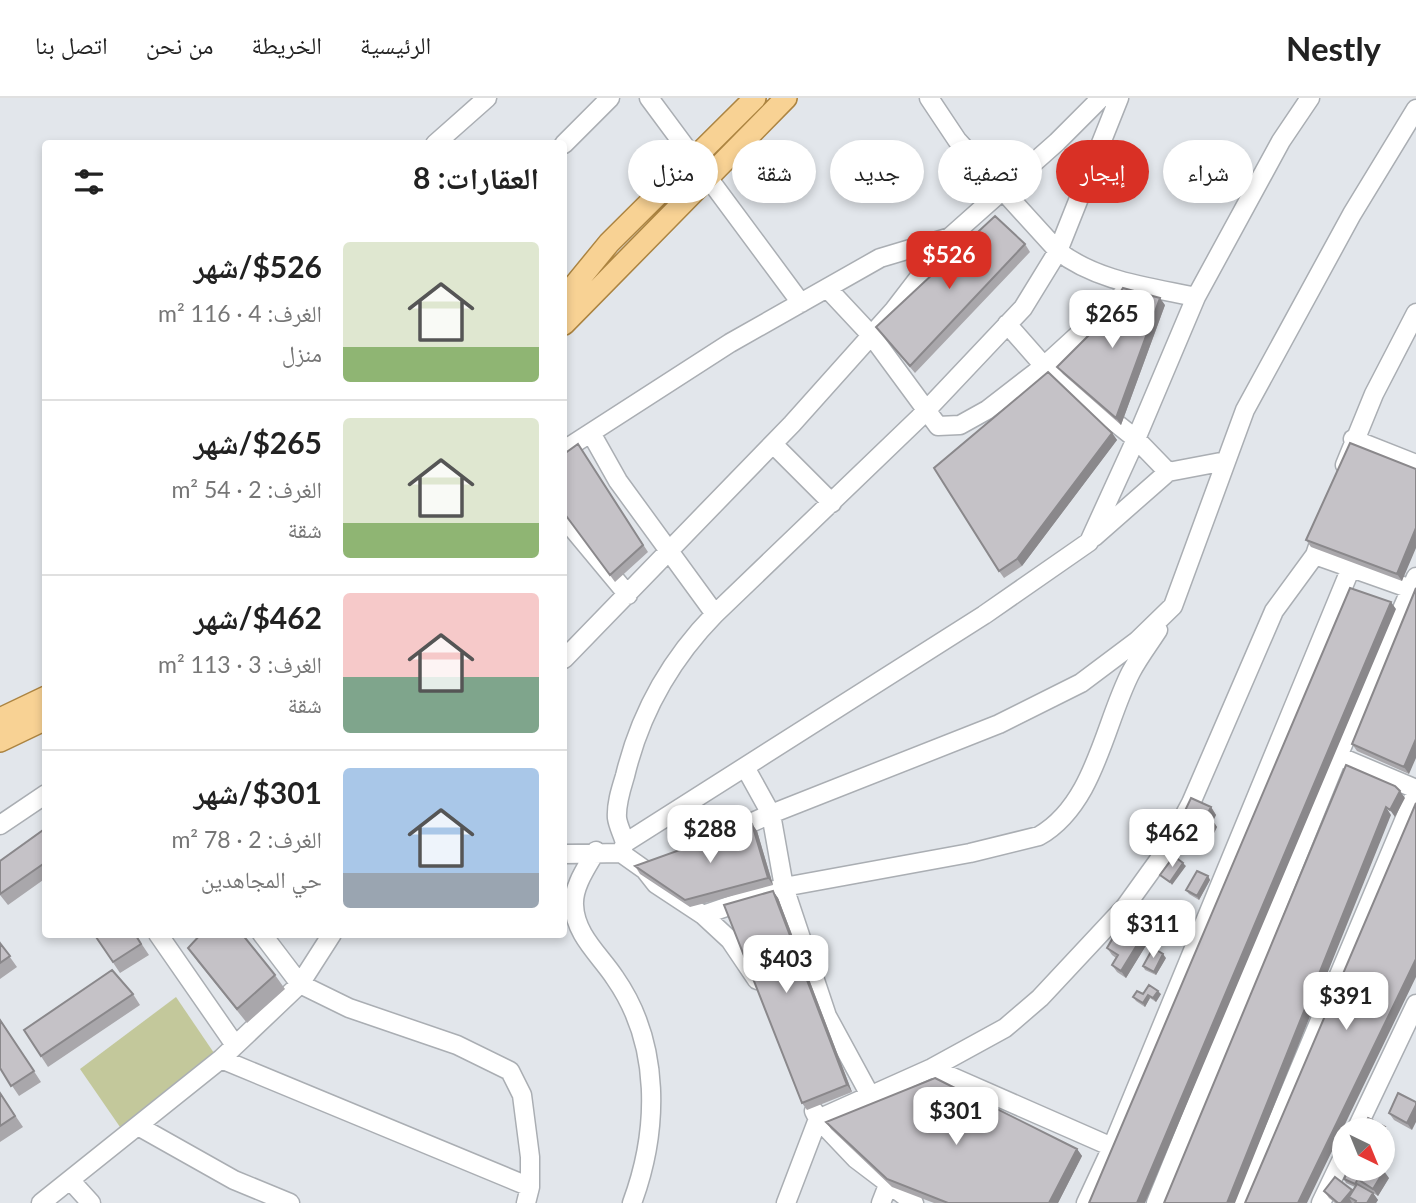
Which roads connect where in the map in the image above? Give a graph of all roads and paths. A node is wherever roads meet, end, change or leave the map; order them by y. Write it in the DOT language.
graph roads {
  1 [pos="486,98"];
  2 [pos="610,98"];
  3 [pos="649,98"];
  4 [pos="755,98"];
  5 [pos="786,98"];
  6 [pos="929,98"];
  7 [pos="1101,98"];
  8 [pos="1119,98"];
  9 [pos="1310,98"];
  10 [pos="1416,109"];
  11 [pos="439,140"];
  12 [pos="679,140"];
  13 [pos="713,140"];
  14 [pos="957,140"];
  15 [pos="567,141"];
  16 [pos="1042,153"];
  17 [pos="718,168"];
  18 [pos="718,191"];
  19 [pos="649,203"];
  20 [pos="683,203"];
  21 [pos="988,203"];
  22 [pos="1015,203"];
  23 [pos="950,237"];
  24 [pos="1058,251"];
  25 [pos="1135,284"];
  26 [pos="827,288"];
  27 [pos="567,294"];
  28 [pos="1196,297"];
  29 [pos="801,303"];
  30 [pos="1416,313"];
  31 [pos="567,321"];
  32 [pos="1007,324"];
  33 [pos="871,335"];
  34 [pos="1044,366"];
  35 [pos="928,408"];
  36 [pos="591,433"];
  37 [pos="1136,439"];
  38 [pos="1353,439"];
  39 [pos="774,444"];
  40 [pos="567,448"];
  41 [pos="1226,461"];
  42 [pos="1416,464"];
  43 [pos="1168,472"];
  44 [pos="1340,478"];
  45 [pos="832,503"];
  46 [pos="1328,516"];
  47 [pos="567,522"];
  48 [pos="1089,542"];
  49 [pos="670,550"];
  50 [pos="1315,555"];
  51 [pos="1350,569"];
  52 [pos="1414,583"];
  53 [pos="628,595"];
  54 [pos="1173,606"];
  55 [pos="715,614"];
  56 [pos="567,656"];
  57 [pos="42,699"];
  58 [pos="0,719"];
  59 [pos="42,721"];
  60 [pos="0,741"];
  61 [pos="1338,756"];
  62 [pos="745,767"];
  63 [pos="1416,791"];
  64 [pos="42,797"];
  65 [pos="771,814"];
  66 [pos="0,825"];
  67 [pos="623,848"];
  68 [pos="695,848"];
  69 [pos="596,851"];
  70 [pos="567,854"];
  71 [pos="784,887"];
  72 [pos="703,915"];
  73 [pos="161,938"];
  74 [pos="265,938"];
  75 [pos="329,938"];
  76 [pos="300,984"];
  77 [pos="766,997"];
  78 [pos="1416,1004"];
  79 [pos="235,1045"];
  80 [pos="221,1059"];
  81 [pos="932,1069"];
  82 [pos="808,1097"];
  83 [pos="871,1097"];
  84 [pos="1362,1118"];
  85 [pos="818,1119"];
  86 [pos="138,1126"];
  87 [pos="1112,1147"];
  88 [pos="1332,1180"];
  89 [pos="71,1181"];
  90 [pos="888,1185"];
  91 [pos="528,1195"];
  92 [pos="41,1203"];
  93 [pos="91,1203"];
  94 [pos="290,1203"];
  95 [pos="632,1203"];
  96 [pos="786,1203"];
  97 [pos="881,1203"];
  98 [pos="914,1203"];
  99 [pos="1086,1203"];
  100 [pos="1156,1203"];
  101 [pos="1243,1203"];
  102 [pos="1321,1203"];
  1 -- 11 [label="street"];
  2 -- 15 [label="street"];
  3 -- 12 [label="street"];
  4 -- 13 [label="main road"];
  5 -- 17 [label="main road"];
  6 -- 14 [label="street"];
  7 -- 16 [label="street"];
  8 -- 24 [label="street"];
  9 -- 28 [label="street"];
  10 -- 41 [label="street"];
  18 -- 29 [label="street"];
  19 -- 27 [label="main road"];
  20 -- 31 [label="main road"];
  21 -- 23 [label="street"];
  22 -- 24 [label="street"];
  23 -- 26 [label="street"];
  23 -- 33 [label="street"];
  24 -- 25 [label="street"];
  24 -- 32 [label="street"];
  25 -- 28 [label="street"];
  25 -- 34 [label="street"];
  26 -- 29 [label="street"];
  26 -- 33 [label="street"];
  28 -- 37 [label="street"];
  29 -- 36 [label="street"];
  30 -- 38 [label="street"];
  32 -- 34 [label="street"];
  32 -- 35 [label="street"];
  33 -- 35 [label="street"];
  33 -- 39 [label="street"];
  34 -- 35 [label="street"];
  34 -- 37 [label="street"];
  35 -- 45 [label="street"];
  36 -- 40 [label="street"];
  36 -- 49 [label="street"];
  37 -- 43 [label="street"];
  37 -- 48 [label="street"];
  38 -- 42 [label="street"];
  38 -- 44 [label="street"];
  39 -- 45 [label="street"];
  39 -- 49 [label="street"];
  41 -- 43 [label="street"];
  41 -- 54 [label="street"];
  43 -- 48 [label="street"];
  45 -- 55 [label="street"];
  46 -- 50 [label="street"];
  47 -- 53 [label="street"];
  48 -- 62 [label="street"];
  49 -- 53 [label="street"];
  49 -- 55 [label="street"];
  50 -- 51 [label="street"];
  50 -- 81 [label="street"];
  51 -- 52 [label="street"];
  51 -- 87 [label="street"];
  52 -- 61 [label="street"];
  53 -- 56 [label="street"];
  54 -- 65 [label="street"];
  54 -- 71 [label="street"];
  55 -- 67 [label="street"];
  57 -- 58 [label="main road"];
  59 -- 60 [label="main road"];
  61 -- 63 [label="street"];
  61 -- 100 [label="street"];
  62 -- 65 [label="street"];
  62 -- 67 [label="street"];
  63 -- 101 [label="street"];
  64 -- 66 [label="street"];
  65 -- 68 [label="street"];
  65 -- 71 [label="street"];
  67 -- 69 [label="street"];
  67 -- 72 [label="street"];
  69 -- 70 [label="street"];
  69 -- 95 [label="street"];
  71 -- 72 [label="street"];
  71 -- 83 [label="street"];
  72 -- 77 [label="street"];
  73 -- 79 [label="street"];
  74 -- 76 [label="street"];
  75 -- 76 [label="street"];
  76 -- 79 [label="street"];
  76 -- 91 [label="street"];
  78 -- 84 [label="street"];
  79 -- 80 [label="street"];
  80 -- 86 [label="street"];
  80 -- 91 [label="street"];
  81 -- 83 [label="street"];
  81 -- 87 [label="street"];
  82 -- 85 [label="street"];
  83 -- 85 [label="street"];
  85 -- 90 [label="street"];
  85 -- 96 [label="street"];
  86 -- 89 [label="street"];
  86 -- 94 [label="street"];
  87 -- 99 [label="street"];
  88 -- 102 [label="street"];
  89 -- 92 [label="street"];
  89 -- 93 [label="street"];
  90 -- 97 [label="street"];
  90 -- 98 [label="street"];
}
